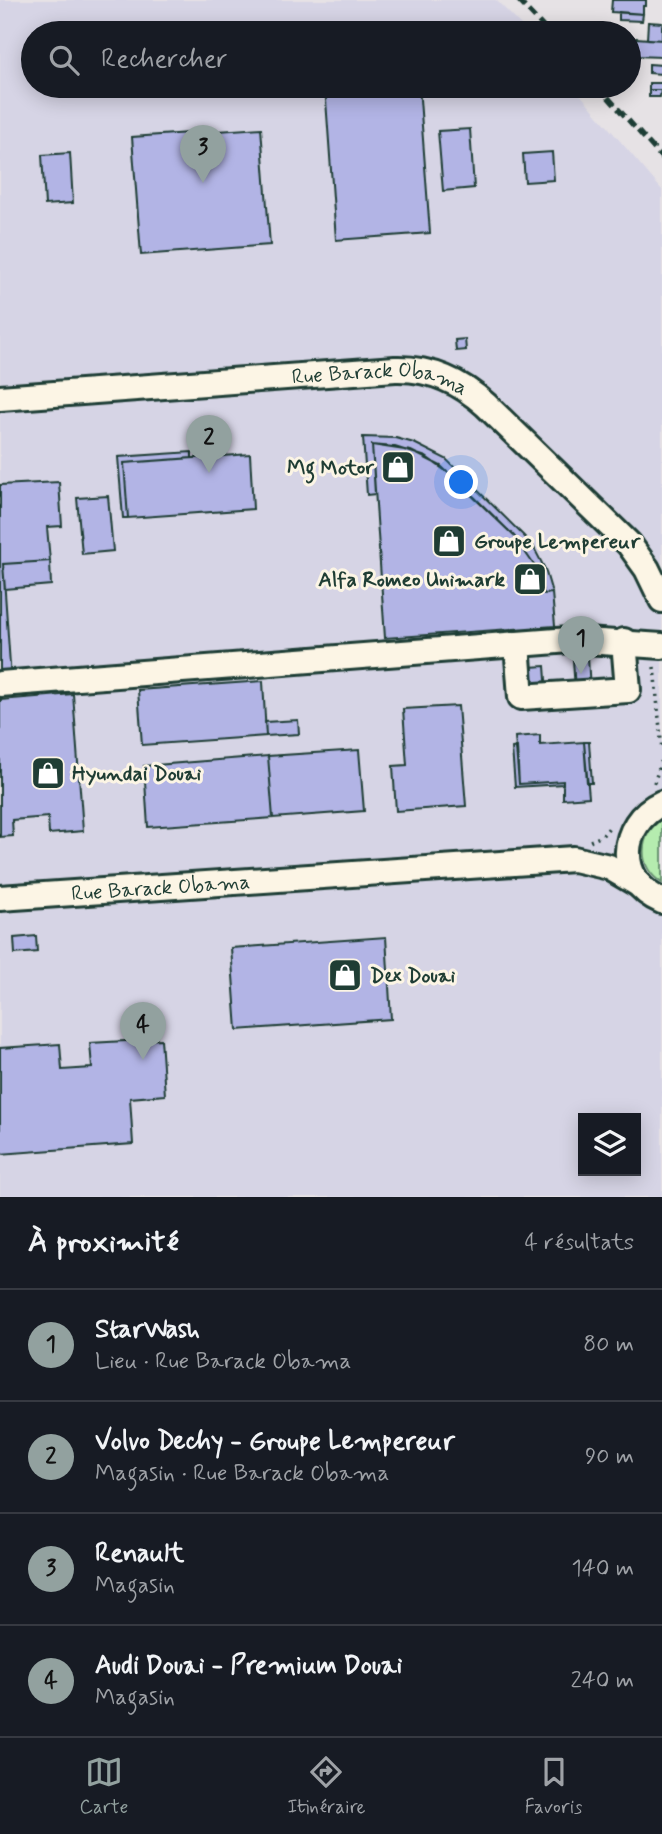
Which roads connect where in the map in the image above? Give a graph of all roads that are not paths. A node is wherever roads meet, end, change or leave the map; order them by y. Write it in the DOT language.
graph roads {
  1 [pos="0,398"];
  2 [pos="662,600"];
  3 [pos="624,641"];
  4 [pos="517,644"];
  5 [pos="657,645"];
  6 [pos="0,684"];
  7 [pos="659,801"];
  8 [pos="632,830"];
  9 [pos="574,859"];
  10 [pos="638,884"];
  11 [pos="0,898"];
  12 [pos="662,901"];
  1 -- 2 [label="street, Rue Barack Obama"];
  3 -- 4 [label="street"];
  3 -- 4 [label="street"];
  3 -- 5 [label="street"];
  4 -- 6 [label="street"];
  7 -- 8 [label="street, Rue Barack Obama"];
  8 -- 9 [label="street, Rue Barack Obama"];
  8 -- 10 [label="street"];
  9 -- 10 [label="street, Rue Barack Obama"];
  9 -- 11 [label="street, Rue Barack Obama"];
  10 -- 12 [label="street, Rue Barack Obama"];
}
